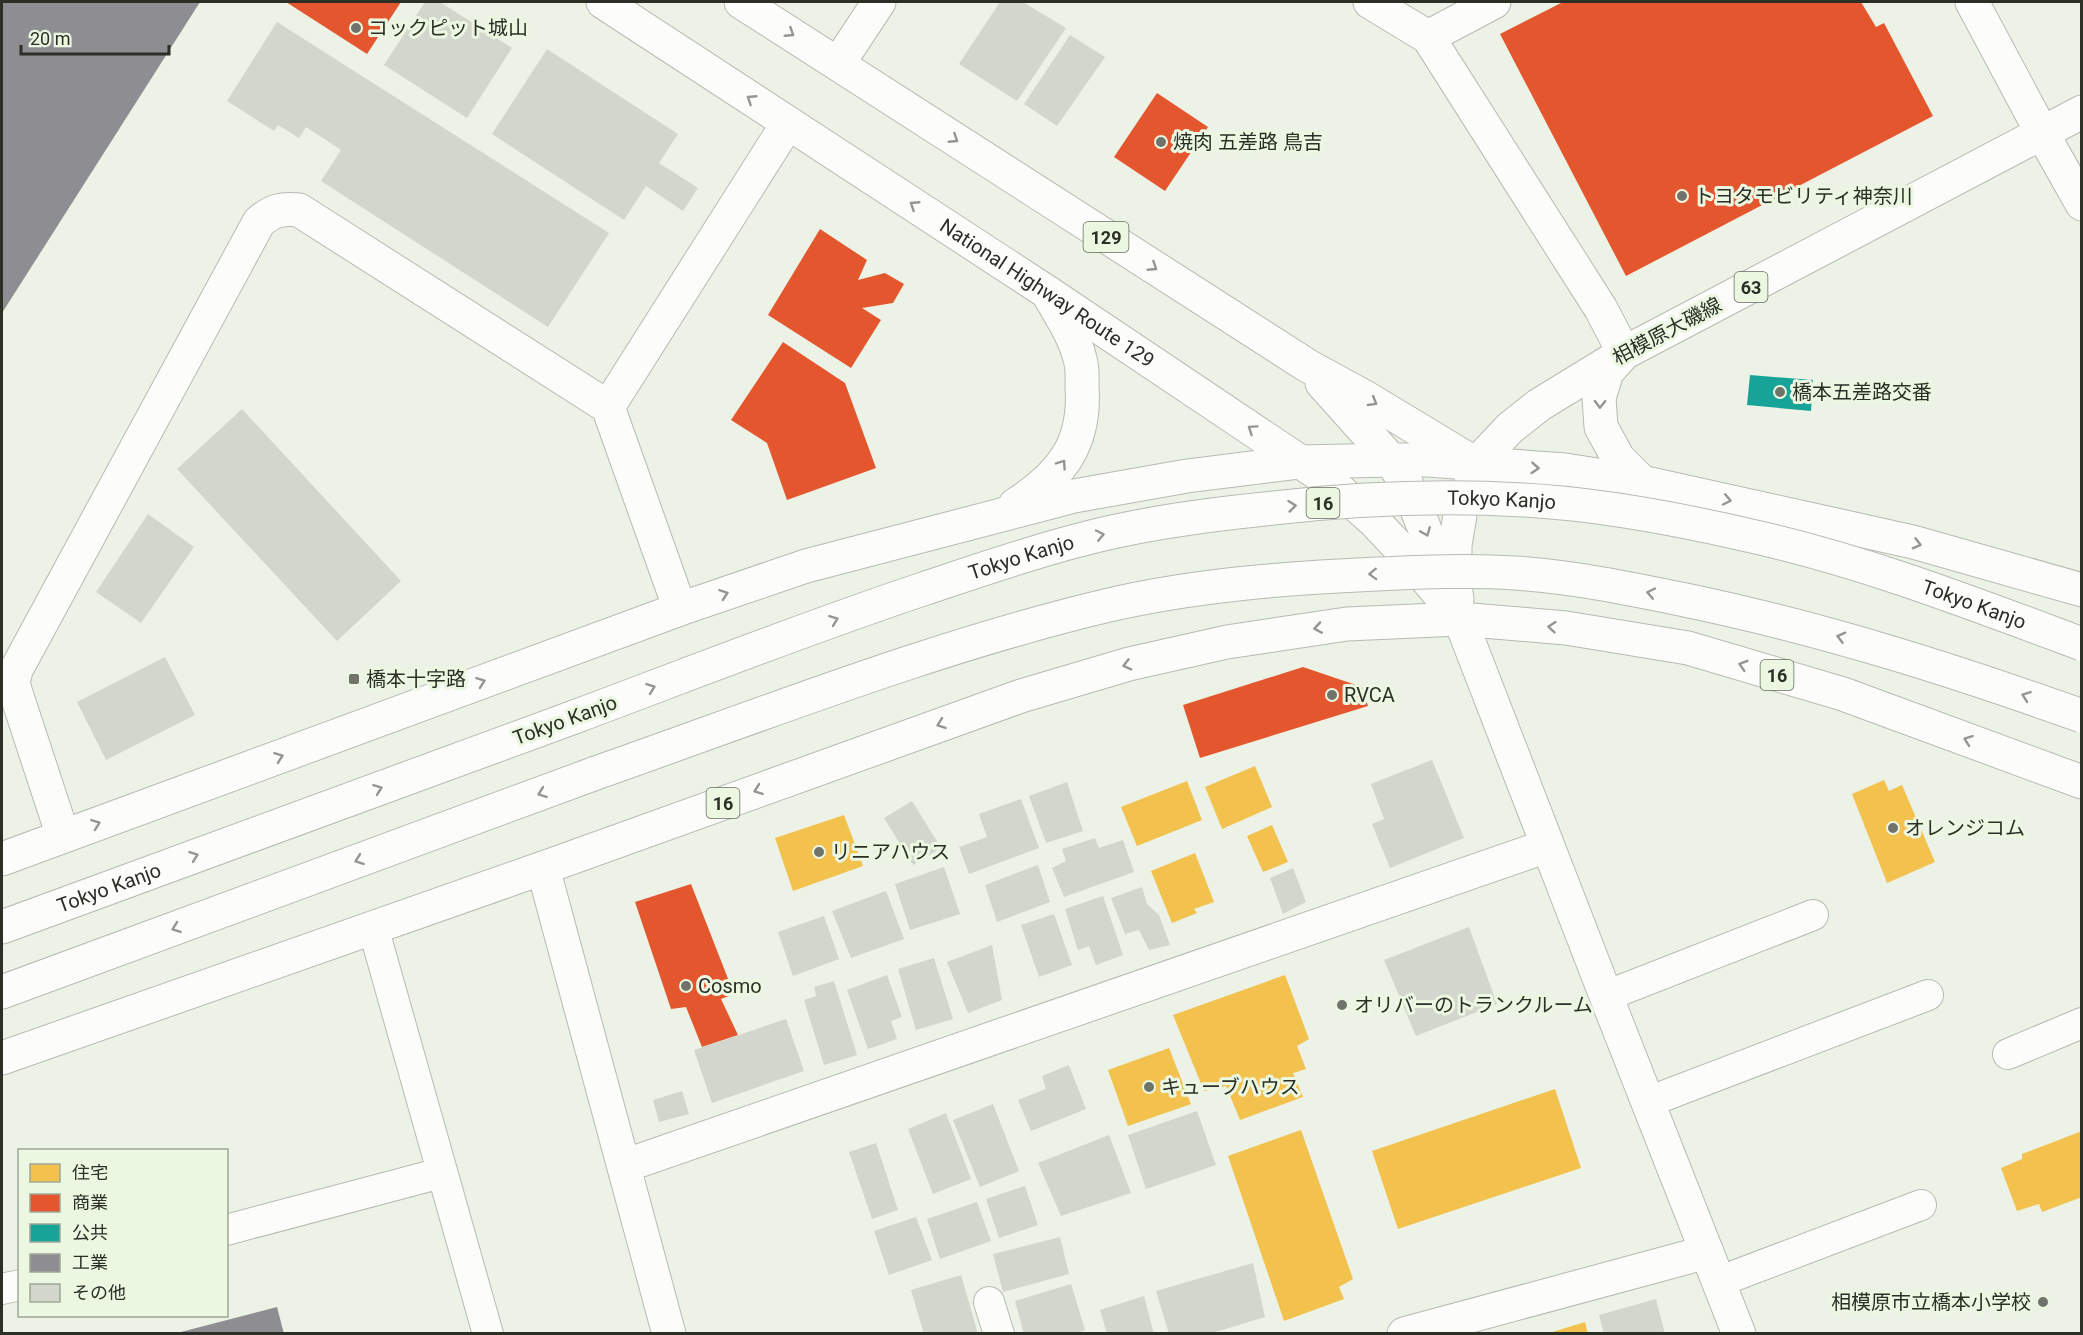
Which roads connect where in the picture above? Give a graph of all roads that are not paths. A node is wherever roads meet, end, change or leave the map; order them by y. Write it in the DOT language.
graph roads {
  1 [pos="603,2"];
  2 [pos="741,2"];
  3 [pos="879,2"];
  4 [pos="1370,2"];
  5 [pos="1494,2"];
  6 [pos="1972,2"];
  7 [pos="1428,37"];
  8 [pos="838,64"];
  9 [pos="2082,112"];
  10 [pos="788,123"];
  11 [pos="2042,133"];
  12 [pos="2082,204"];
  13 [pos="1047,292"];
  14 [pos="1624,353"];
  15 [pos="1308,366"];
  16 [pos="608,407"];
  17 [pos="1391,460"];
  18 [pos="1300,462"];
  19 [pos="1476,464"];
  20 [pos="1642,482"];
  21 [pos="1001,514"];
  22 [pos="2082,590"];
  23 [pos="680,609"];
  24 [pos="1461,619"];
  25 [pos="2082,644"];
  26 [pos="2082,716"];
  27 [pos="2082,782"];
  28 [pos="63,836"];
  29 [pos="1547,846"];
  30 [pos="2,859"];
  31 [pos="543,868"];
  32 [pos="1813,915"];
  33 [pos="2,927"];
  34 [pos="373,927"];
  35 [pos="2,992"];
  36 [pos="1928,995"];
  37 [pos="1606,996"];
  38 [pos="2082,1023"];
  39 [pos="2008,1053"];
  40 [pos="2,1058"];
  41 [pos="1648,1102"];
  42 [pos="624,1166"];
  43 [pos="441,1173"];
  44 [pos="1921,1205"];
  45 [pos="228,1229"];
  46 [pos="1707,1252"];
  47 [pos="1718,1282"];
  48 [pos="18,1285"];
  49 [pos="2,1289"];
  50 [pos="989,1302"];
  51 [pos="1473,1324"];
  52 [pos="488,1334"];
  53 [pos="669,1334"];
  54 [pos="999,1334"];
  55 [pos="1404,1334"];
  56 [pos="1739,1334"];
  10 -- 1 [label="main road, National Highway Route 129, one-way"];
  2 -- 8 [label="main road, 129, one-way"];
  3 -- 8 [label="main road"];
  4 -- 7 [label="main road"];
  5 -- 7 [label="main road"];
  6 -- 11 [label="main road"];
  7 -- 14 [label="main road"];
  8 -- 15 [label="main road, 129, one-way"];
  9 -- 11 [label="main road, 相模原大磯線"];
  13 -- 10 [label="main road, National Highway Route 129, one-way"];
  10 -- 16 [label="main road"];
  11 -- 12 [label="main road"];
  11 -- 14 [label="main road, 相模原大磯線 / 63"];
  18 -- 13 [label="main road, National Highway Route 129, one-way"];
  21 -- 13 [label="main road, one-way"];
  14 -- 19 [label="main road, 相模原大磯線 / 63"];
  14 -- 20 [label="main road, one-way"];
  15 -- 17 [label="main road"];
  15 -- 19 [label="main road, 129, one-way"];
  16 -- 23 [label="main road"];
  16 -- 28 [label="main road"];
  17 -- 18 [label="main road"];
  17 -- 19 [label="main road"];
  17 -- 24 [label="main road, one-way"];
  18 -- 21 [label="main road"];
  18 -- 24 [label="main road, National Highway Route 129"];
  19 -- 20 [label="main road, one-way"];
  19 -- 24 [label="main road, 相模原大磯線 / 63"];
  20 -- 22 [label="main road, one-way"];
  23 -- 21 [label="main road, one-way"];
  28 -- 23 [label="main road, one-way"];
  27 -- 24 [label="main road, 16, one-way"];
  24 -- 29 [label="main road"];
  24 -- 31 [label="main road, 16, one-way"];
  33 -- 25 [label="main road, Tokyo Kanjo / 16, one-way, bridge"];
  26 -- 35 [label="main road, one-way, bridge"];
  28 -- 30 [label="main road"];
  29 -- 37 [label="main road"];
  29 -- 42 [label="main road"];
  31 -- 34 [label="main road, 16"];
  31 -- 42 [label="main road"];
  32 -- 37 [label="lane"];
  34 -- 40 [label="main road, 16"];
  34 -- 43 [label="lane"];
  36 -- 41 [label="lane"];
  37 -- 41 [label="main road"];
  38 -- 39 [label="lane"];
  41 -- 46 [label="main road"];
  42 -- 53 [label="main road"];
  43 -- 45 [label="lane"];
  43 -- 52 [label="lane"];
  44 -- 47 [label="lane"];
  46 -- 47 [label="main road"];
  46 -- 51 [label="main road"];
  47 -- 56 [label="main road"];
  48 -- 49 [label="lane"];
  50 -- 54 [label="lane"];
  51 -- 55 [label="main road"];
}
